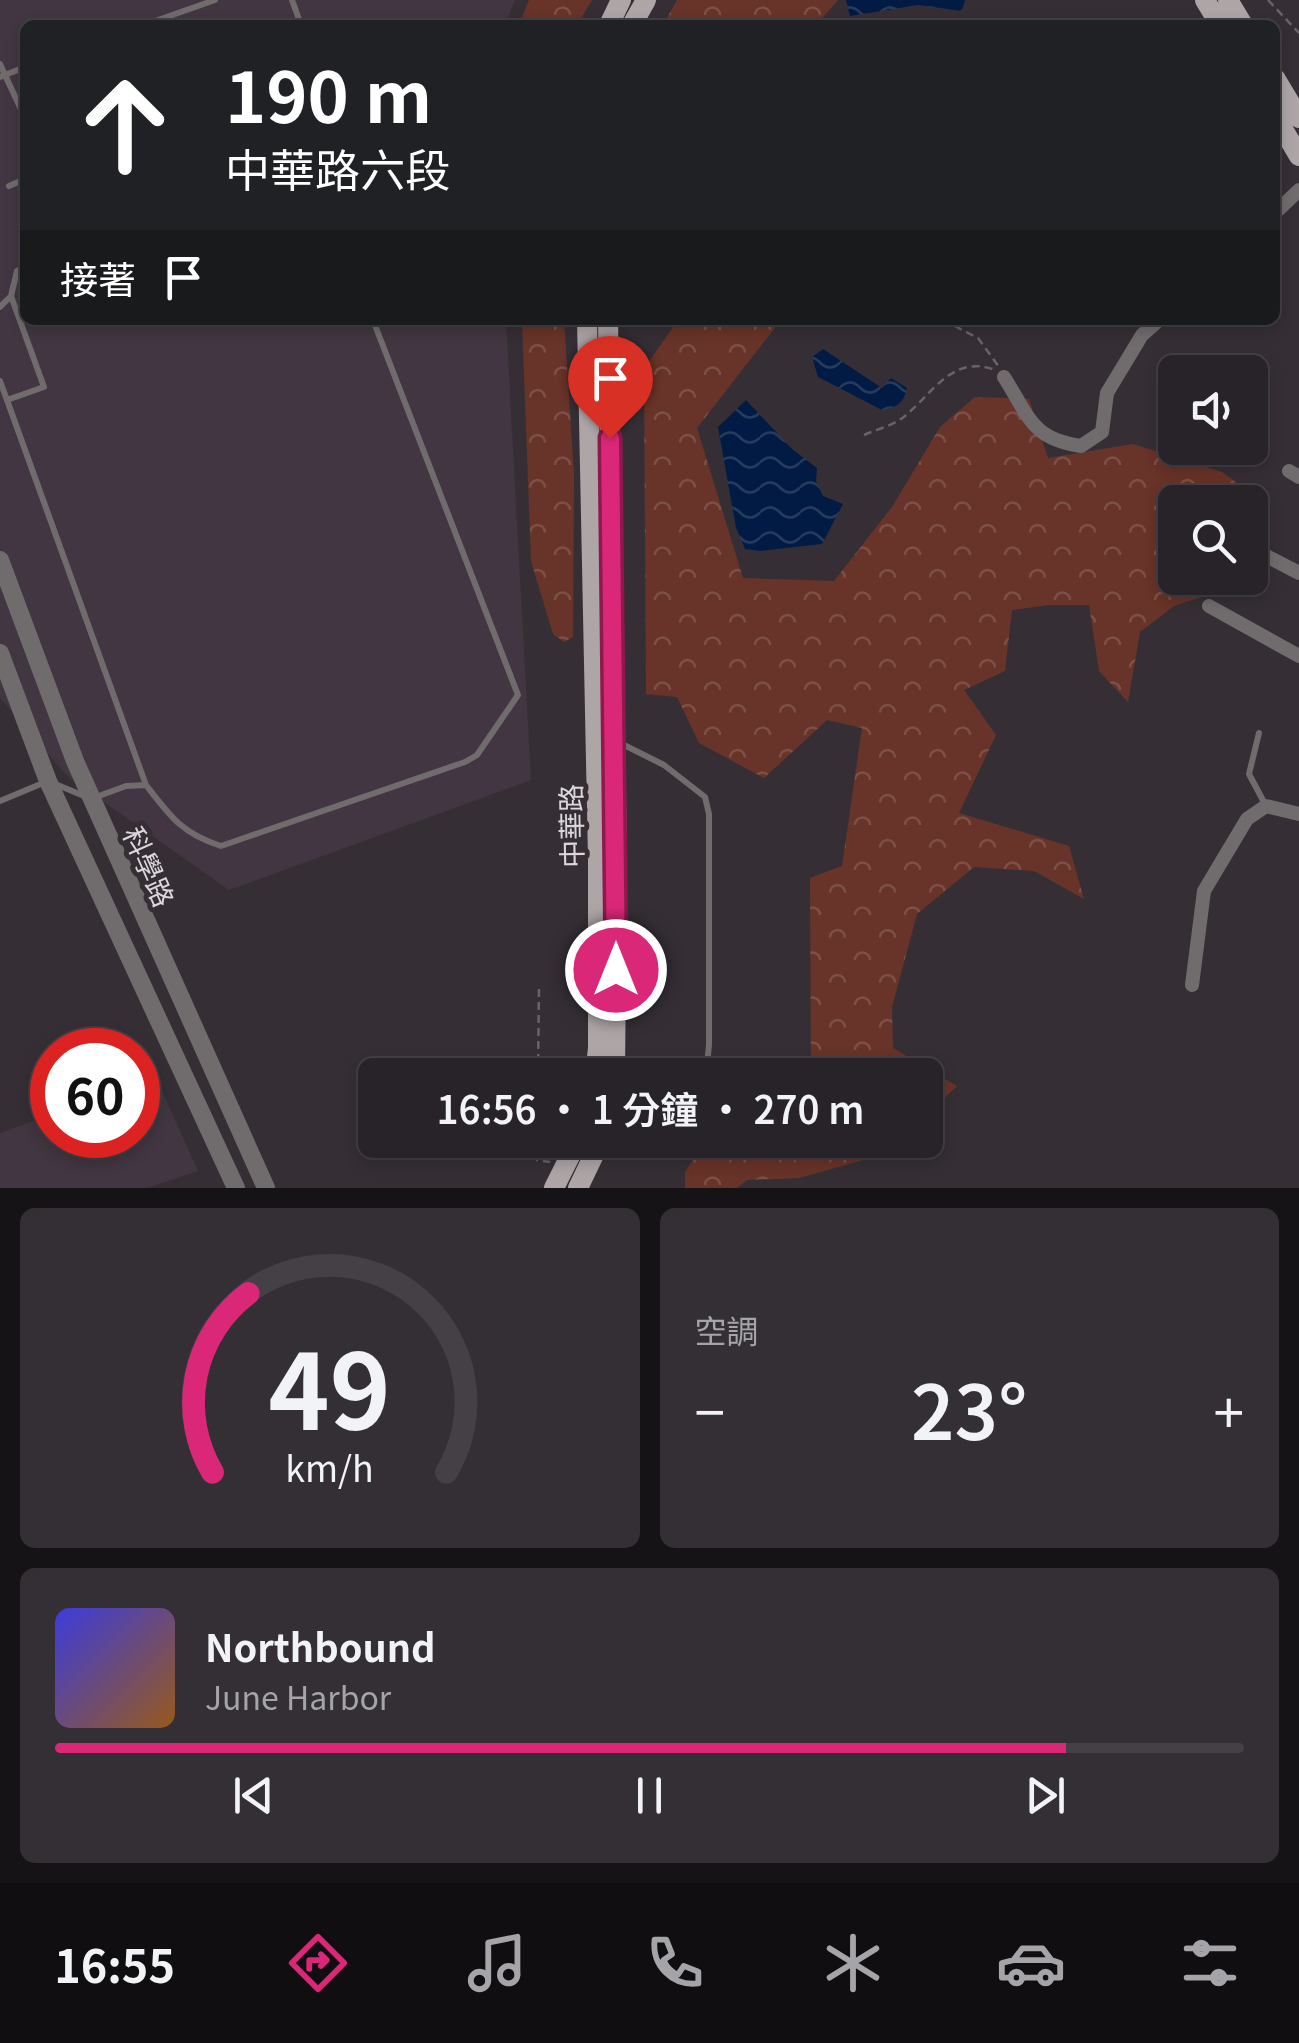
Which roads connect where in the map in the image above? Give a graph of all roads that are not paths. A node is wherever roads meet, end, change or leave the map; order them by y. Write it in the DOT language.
graph roads {
  1 [pos="215,0"];
  2 [pos="158,20"];
  3 [pos="0,64"];
  4 [pos="2,74"];
  5 [pos="1280,86"];
  6 [pos="20,108"];
  7 [pos="1299,118"];
  8 [pos="1280,124"];
  9 [pos="1299,156"];
  10 [pos="20,181"];
  11 [pos="8,186"];
  12 [pos="1299,190"];
  13 [pos="1280,208"];
  14 [pos="20,270"];
  15 [pos="11,296"];
  16 [pos="0,306"];
  17 [pos="20,321"];
  18 [pos="22,325"];
  19 [pos="375,325"];
  20 [pos="587,325"];
  21 [pos="608,325"];
  22 [pos="1154,325"];
  23 [pos="1004,376"];
  24 [pos="0,381"];
  25 [pos="7,400"];
  26 [pos="1268,557"];
  27 [pos="0,560"];
  28 [pos="1299,573"];
  29 [pos="1209,606"];
  30 [pos="0,653"];
  31 [pos="1299,656"];
  32 [pos="608,727"];
  33 [pos="1259,733"];
  34 [pos="48,781"];
  35 [pos="146,785"];
  36 [pos="91,799"];
  37 [pos="0,802"];
  38 [pos="1266,806"];
  39 [pos="1299,814"];
  40 [pos="607,942"];
  41 [pos="1192,985"];
  42 [pos="597,1058"];
  43 [pos="614,1058"];
  44 [pos="708,1058"];
  45 [pos="569,1158"];
  46 [pos="592,1158"];
  47 [pos="236,1188"];
  48 [pos="266,1188"];
  49 [pos="554,1188"];
  50 [pos="578,1188"];
  1 -- 2 [label="lane"];
  3 -- 4 [label="lane"];
  4 -- 6 [label="lane"];
  5 -- 7 [label="main road"];
  8 -- 9 [label="main road"];
  10 -- 11 [label="lane"];
  12 -- 13 [label="street"];
  14 -- 15 [label="lane"];
  15 -- 16 [label="lane"];
  15 -- 17 [label="lane"];
  18 -- 25 [label="lane"];
  19 -- 35 [label="lane"];
  20 -- 32 [label="main road, 中華路"];
  21 -- 32 [label="main road, 中華路"];
  22 -- 23 [label="street"];
  24 -- 25 [label="lane"];
  25 -- 35 [label="lane"];
  26 -- 28 [label="street"];
  27 -- 36 [label="street, 科學路"];
  29 -- 31 [label="street"];
  30 -- 34 [label="street, 科學路"];
  32 -- 40 [label="main road, 中華路"];
  32 -- 44 [label="lane"];
  33 -- 38 [label="lane"];
  34 -- 36 [label="lane"];
  34 -- 37 [label="lane"];
  34 -- 47 [label="street, 科學路"];
  35 -- 36 [label="lane"];
  36 -- 48 [label="street, 科學路"];
  38 -- 39 [label="street"];
  38 -- 41 [label="street"];
  40 -- 42 [label="main road, 中華路"];
  40 -- 43 [label="main road, 中華路"];
  45 -- 49 [label="main road"];
  46 -- 50 [label="main road"];
}
